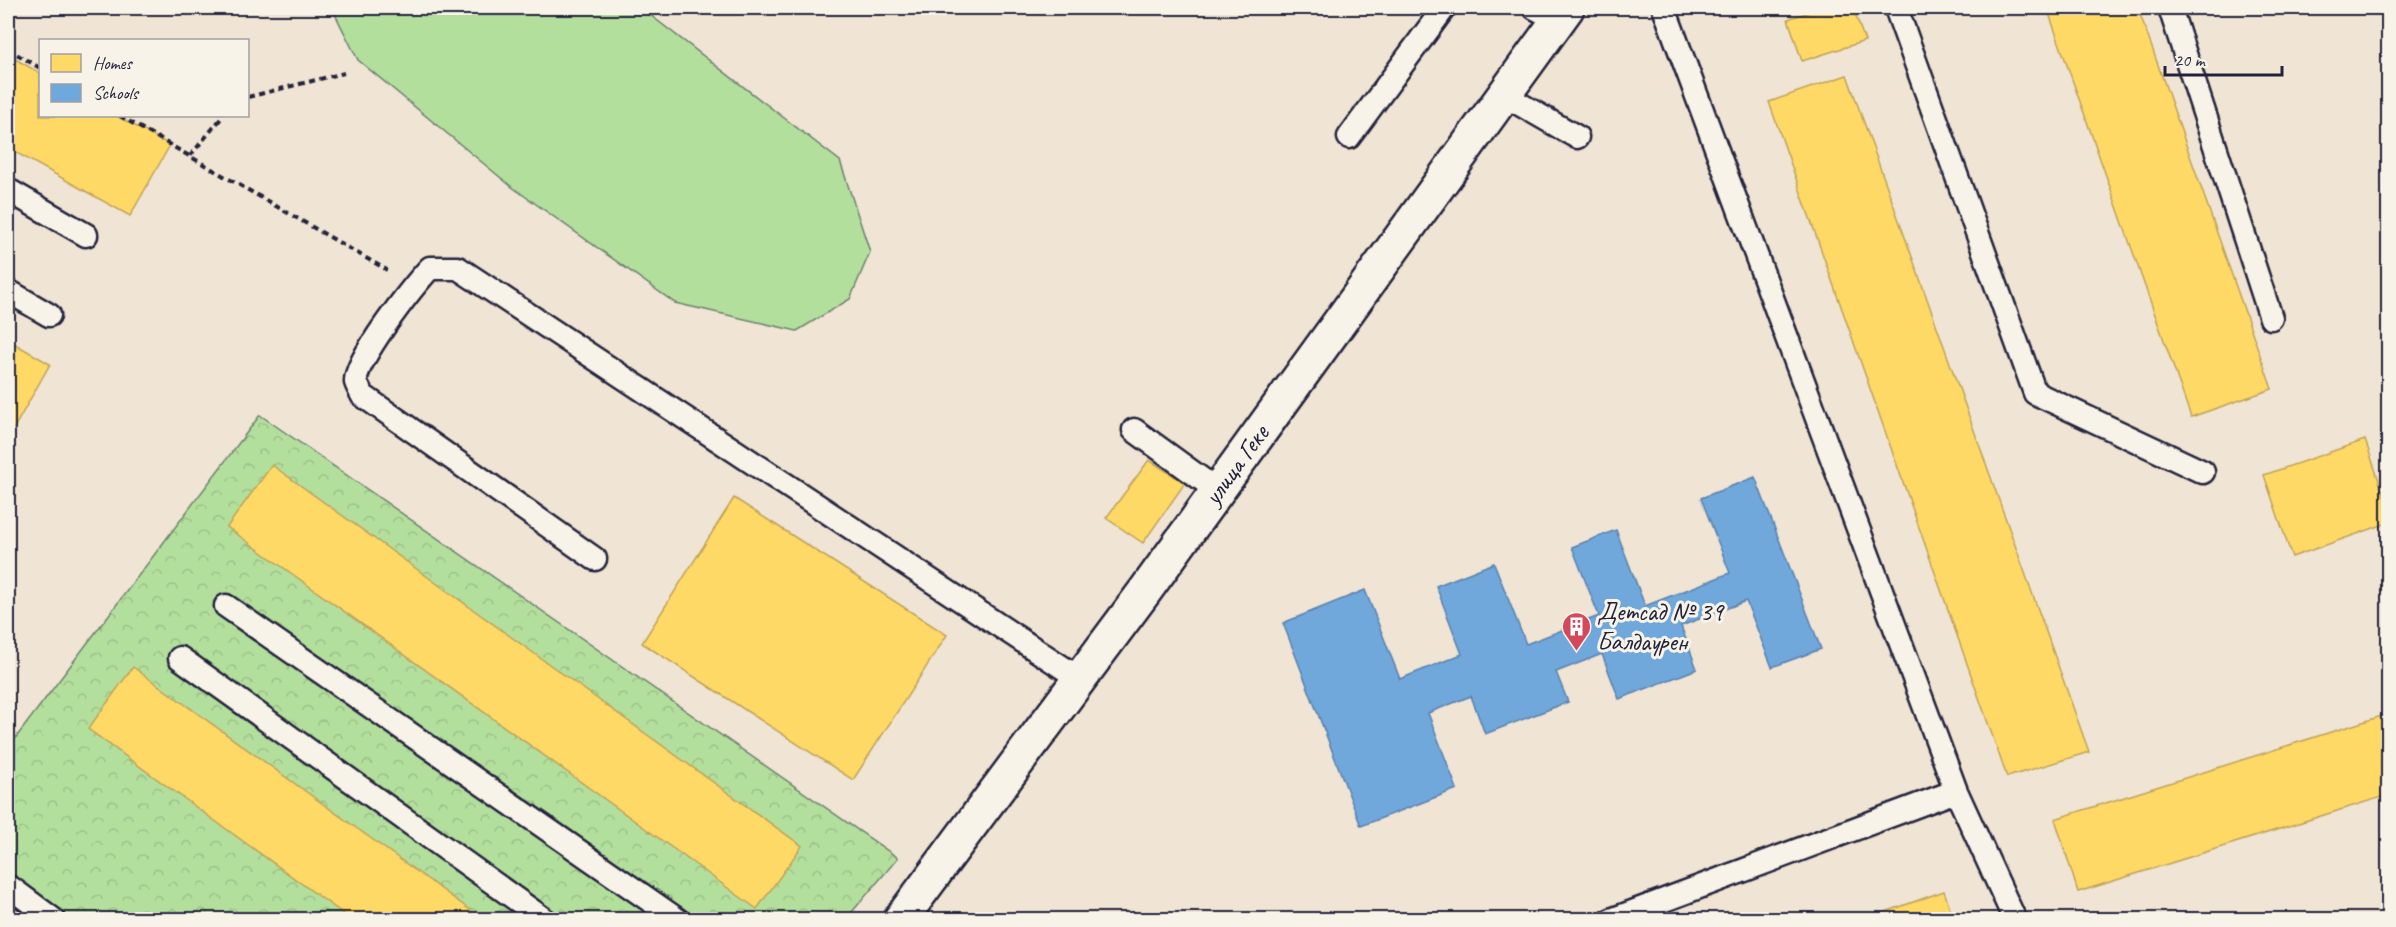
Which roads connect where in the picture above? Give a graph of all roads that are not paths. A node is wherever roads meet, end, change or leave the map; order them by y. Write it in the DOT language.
graph roads {
  1 [pos="1444,8"];
  2 [pos="1896,8"];
  3 [pos="2170,8"];
  4 [pos="1670,9"];
  5 [pos="1553,12"];
  6 [pos="1504,94"];
  7 [pos="1349,137"];
  8 [pos="1577,137"];
  9 [pos="8,190"];
  10 [pos="86,235"];
  11 [pos="8,291"];
  12 [pos="49,315"];
  13 [pos="2271,318"];
  14 [pos="1134,430"];
  15 [pos="2203,472"];
  16 [pos="1218,491"];
  17 [pos="595,559"];
  18 [pos="226,606"];
  19 [pos="180,658"];
  20 [pos="1080,679"];
  21 [pos="1956,790"];
  22 [pos="11,888"];
  23 [pos="54,920"];
  24 [pos="545,920"];
  25 [pos="678,920"];
  26 [pos="900,920"];
  27 [pos="1611,920"];
  28 [pos="2015,920"];
  1 -- 7 [label="lane"];
  2 -- 15 [label="lane"];
  3 -- 13 [label="lane"];
  4 -- 21 [label="lane"];
  5 -- 6 [label="street, улица Геке"];
  6 -- 8 [label="lane"];
  6 -- 16 [label="street, улица Геке"];
  9 -- 10 [label="lane"];
  11 -- 12 [label="lane"];
  14 -- 16 [label="lane"];
  16 -- 20 [label="street, улица Геке"];
  17 -- 20 [label="lane"];
  18 -- 25 [label="lane"];
  19 -- 24 [label="lane"];
  20 -- 26 [label="street, улица Геке"];
  21 -- 27 [label="lane"];
  21 -- 28 [label="lane"];
  22 -- 23 [label="lane"];
}
